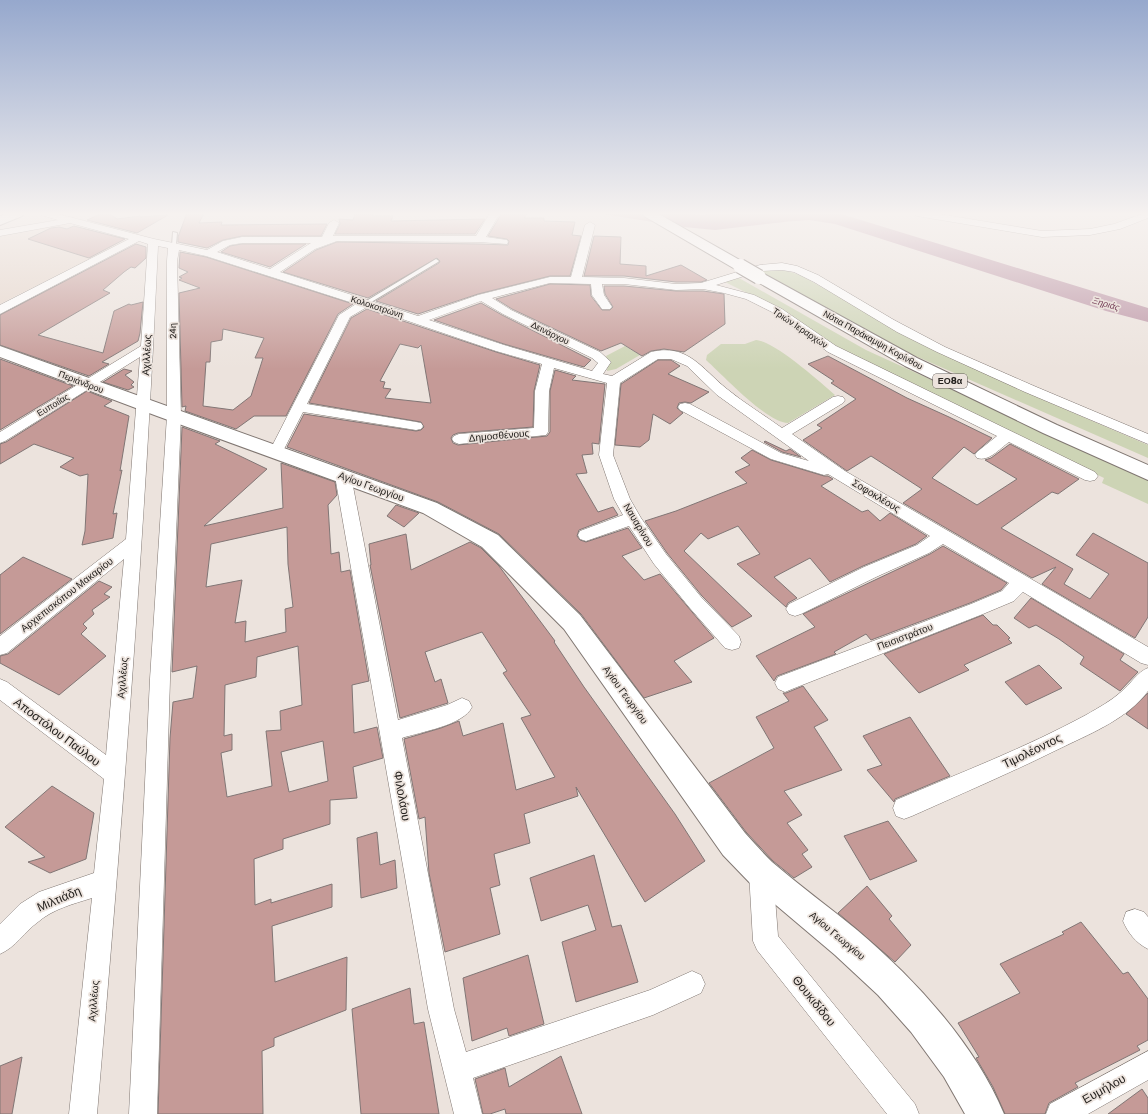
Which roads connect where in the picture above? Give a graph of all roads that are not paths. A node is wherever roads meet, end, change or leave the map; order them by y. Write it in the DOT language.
graph roads {
  1 [pos="93,265"];
  2 [pos="146,265"];
  3 [pos="172,265"];
  4 [pos="246,265"];
  5 [pos="284,265"];
  6 [pos="429,265"];
  7 [pos="580,265"];
  8 [pos="738,265"];
  9 [pos="272,273"];
  10 [pos="576,280"];
  11 [pos="596,280"];
  12 [pos="703,286"];
  13 [pos="482,297"];
  14 [pos="366,303"];
  15 [pos="606,307"];
  16 [pos="0,310"];
  17 [pos="419,320"];
  18 [pos="148,347"];
  19 [pos="0,351"];
  20 [pos="549,362"];
  21 [pos="596,375"];
  22 [pos="614,381"];
  23 [pos="87,384"];
  24 [pos="838,400"];
  25 [pos="299,407"];
  26 [pos="685,407"];
  27 [pos="160,411"];
  28 [pos="416,426"];
  29 [pos="782,434"];
  30 [pos="1008,435"];
  31 [pos="0,438"];
  32 [pos="1148,439"];
  33 [pos="458,440"];
  34 [pos="276,452"];
  35 [pos="982,455"];
  36 [pos="1148,473"];
  37 [pos="840,475"];
  38 [pos="343,476"];
  39 [pos="1090,476"];
  40 [pos="633,518"];
  41 [pos="586,535"];
  42 [pos="943,536"];
  43 [pos="134,542"];
  44 [pos="1021,582"];
  45 [pos="795,609"];
  46 [pos="732,642"];
  47 [pos="0,647"];
  48 [pos="1148,657"];
  49 [pos="1148,676"];
  50 [pos="785,683"];
  51 [pos="0,688"];
  52 [pos="462,707"];
  53 [pos="390,732"];
  54 [pos="115,776"];
  55 [pos="904,808"];
  56 [pos="761,872"];
  57 [pos="105,881"];
  58 [pos="0,940"];
  59 [pos="692,984"];
  60 [pos="1148,1065"];
  61 [pos="458,1069"];
  62 [pos="84,1114"];
  63 [pos="143,1114"];
  64 [pos="468,1114"];
  65 [pos="905,1114"];
  66 [pos="985,1114"];
  67 [pos="1060,1114"];
  1 -- 16 [label="street"];
  2 -- 18 [label="street, Αχιλλέως"];
  3 -- 27 [label="street, 24η"];
  4 -- 9 [label="street, Κολοκοτρώνη"];
  5 -- 9 [label="street"];
  6 -- 14 [label="lane"];
  7 -- 10 [label="street"];
  8 -- 36 [label="main road, Νότια Παράκαμψη Κορίνθου / ΕΟ8α, bridge"];
  9 -- 14 [label="street, Κολοκοτρώνη"];
  10 -- 11 [label="street, Τριών Ιεραρχών"];
  10 -- 13 [label="street, Τριών Ιεραρχών"];
  11 -- 12 [label="street, Τριών Ιεραρχών"];
  11 -- 15 [label="street"];
  12 -- 30 [label="street, Τριών Ιεραρχών"];
  12 -- 32 [label="street"];
  13 -- 17 [label="street, Τριών Ιεραρχών"];
  13 -- 21 [label="street, Δεινάρχου"];
  14 -- 17 [label="street, Κολοκοτρώνη"];
  14 -- 25 [label="street"];
  17 -- 20 [label="street, Κολοκοτρώνη"];
  18 -- 23 [label="street, Ευποιΐας"];
  18 -- 27 [label="street, Αχιλλέως"];
  19 -- 23 [label="main road, Περιάνδρου"];
  20 -- 21 [label="street, Κολοκοτρώνη"];
  20 -- 33 [label="street, Δημοσθένους"];
  21 -- 22 [label="street, Κολοκοτρώνη"];
  22 -- 29 [label="street, Σοφοκλέους"];
  22 -- 40 [label="street, Ναυαρίνου"];
  23 -- 27 [label="main road, Περιάνδρου"];
  23 -- 31 [label="street, Ευποιΐας"];
  24 -- 29 [label="street"];
  25 -- 28 [label="street"];
  25 -- 34 [label="street"];
  26 -- 37 [label="street"];
  27 -- 34 [label="main road, Αγίου Γεωργίου"];
  27 -- 43 [label="street, Αχιλλέως"];
  27 -- 63 [label="street, Αχιλλέως"];
  29 -- 37 [label="street, Σοφοκλέους"];
  30 -- 35 [label="street"];
  30 -- 39 [label="street, Τριών Ιεραρχών"];
  34 -- 38 [label="main road, Αγίου Γεωργίου"];
  37 -- 42 [label="street, Σοφοκλέους"];
  38 -- 53 [label="street, Φιλολάου"];
  38 -- 56 [label="main road, Αγίου Γεωργίου"];
  40 -- 41 [label="street"];
  40 -- 46 [label="street, Ναυαρίνου"];
  42 -- 44 [label="street, Σοφοκλέους"];
  42 -- 45 [label="street"];
  43 -- 47 [label="street, Αρχιεπισκόπου Μακαρίου"];
  43 -- 54 [label="street, Αχιλλέως"];
  44 -- 48 [label="street, Σοφοκλέους"];
  44 -- 50 [label="street, Πεισιστράτου"];
  49 -- 55 [label="street, Τιμολέοντος"];
  51 -- 54 [label="street, Αποστόλου Παύλου"];
  52 -- 53 [label="street"];
  53 -- 61 [label="street, Φιλολάου"];
  54 -- 57 [label="street, Αχιλλέως"];
  56 -- 65 [label="street, Θουκιδίδου"];
  56 -- 66 [label="main road, Αγίου Γεωργίου"];
  57 -- 58 [label="street, Μιλτιάδη"];
  57 -- 62 [label="street, Αχιλλέως"];
  59 -- 61 [label="street"];
  60 -- 67 [label="street, Ευμήλου"];
  61 -- 64 [label="street, Φιλολάου"];
}
